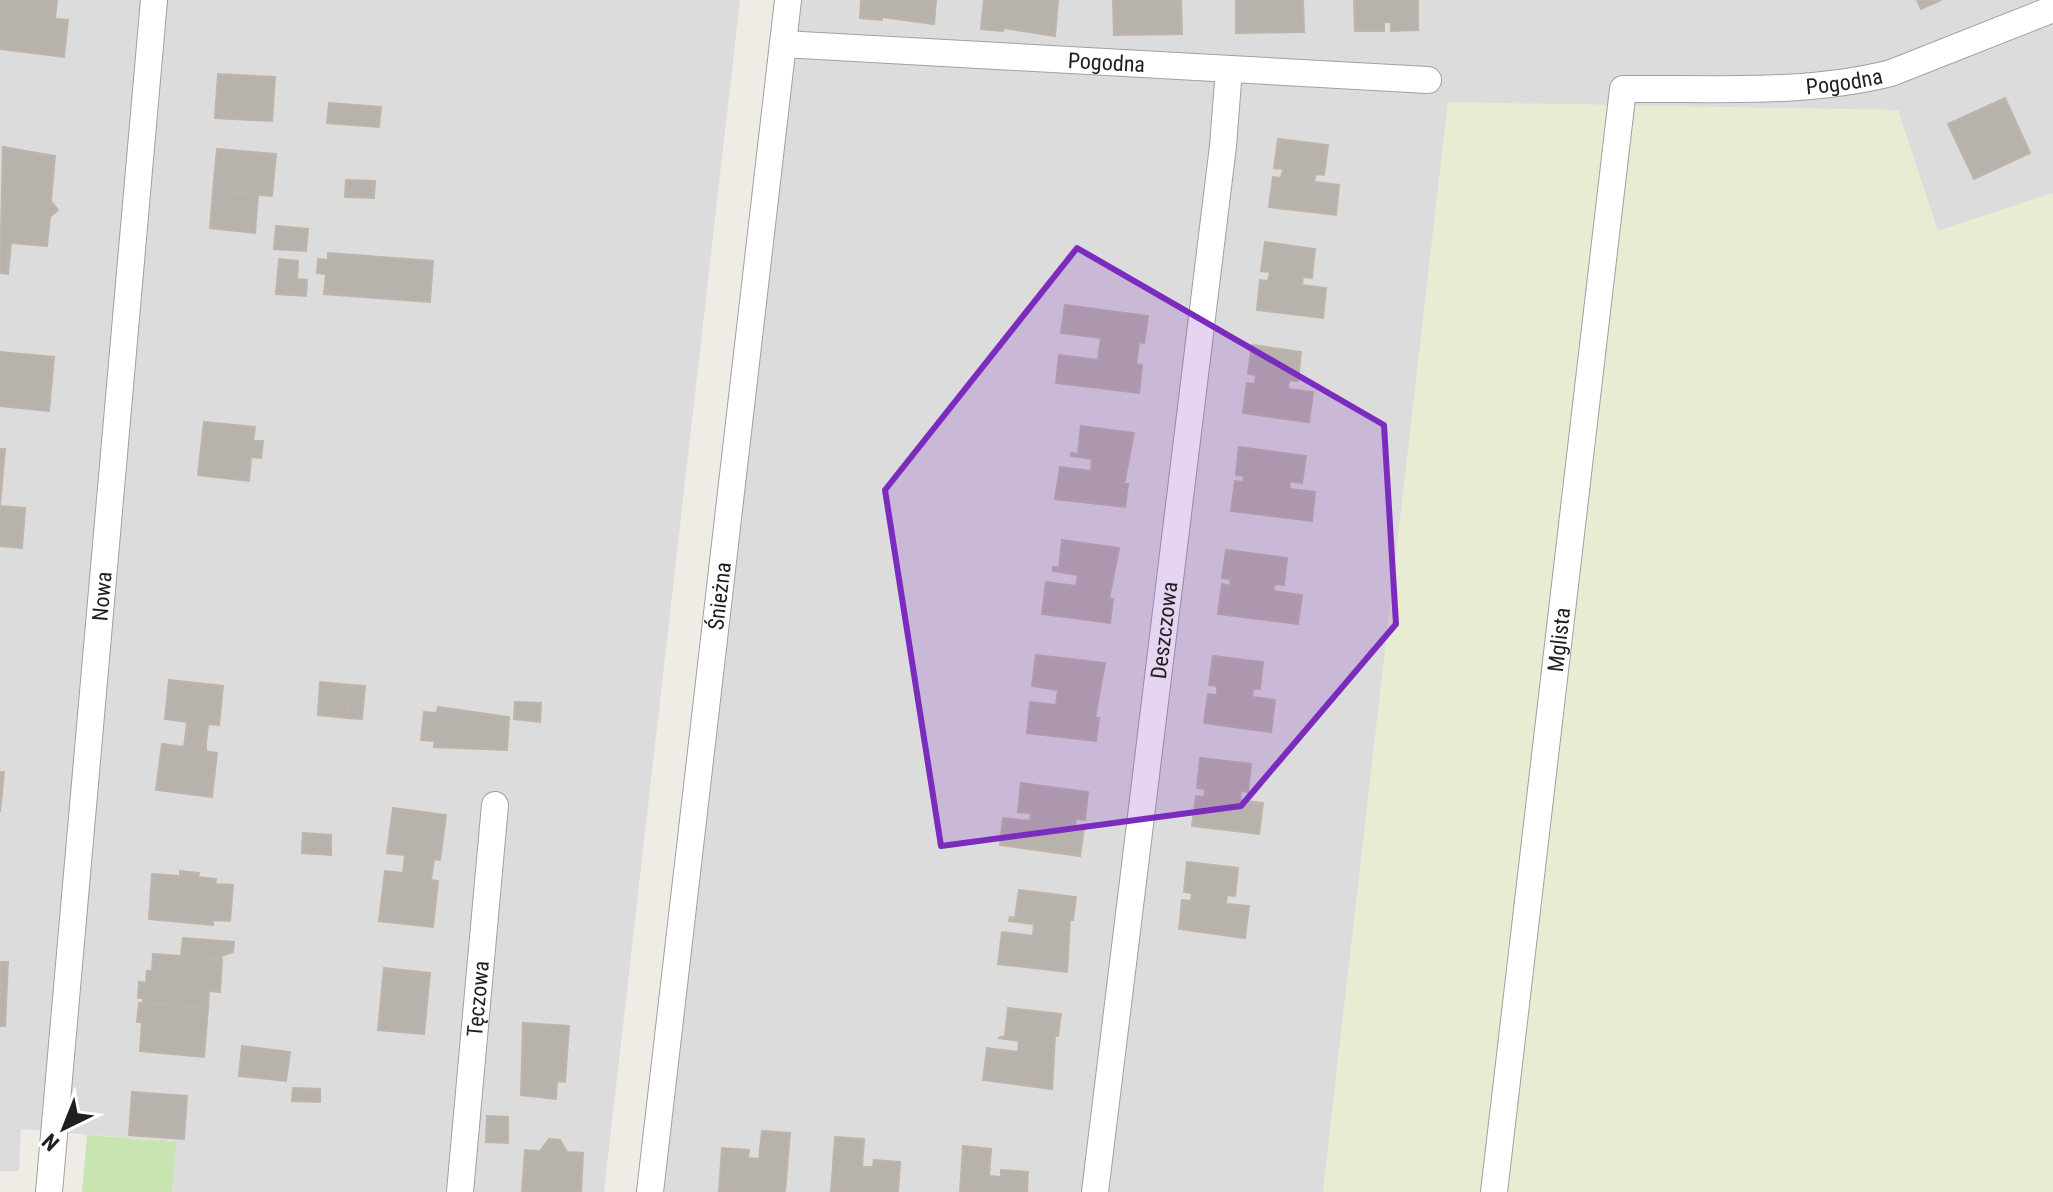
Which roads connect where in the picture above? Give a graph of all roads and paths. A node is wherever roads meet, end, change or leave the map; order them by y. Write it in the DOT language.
graph roads {
  1 [pos="154,0"];
  2 [pos="788,0"];
  3 [pos="2053,9"];
  4 [pos="783,44"];
  5 [pos="1229,69"];
  6 [pos="1428,80"];
  7 [pos="1623,89"];
  8 [pos="495,805"];
  9 [pos="49,1192"];
  10 [pos="460,1192"];
  11 [pos="650,1192"];
  12 [pos="1095,1192"];
  13 [pos="1494,1192"];
  1 -- 9 [label="street, Nowa"];
  2 -- 4 [label="street, Śnieżna"];
  3 -- 7 [label="street, Pogodna"];
  4 -- 5 [label="street, Pogodna"];
  4 -- 11 [label="street, Śnieżna"];
  5 -- 6 [label="street, Pogodna"];
  5 -- 12 [label="street, Deszczowa"];
  7 -- 13 [label="street, Mglista"];
  8 -- 10 [label="street, Tęczowa"];
}
